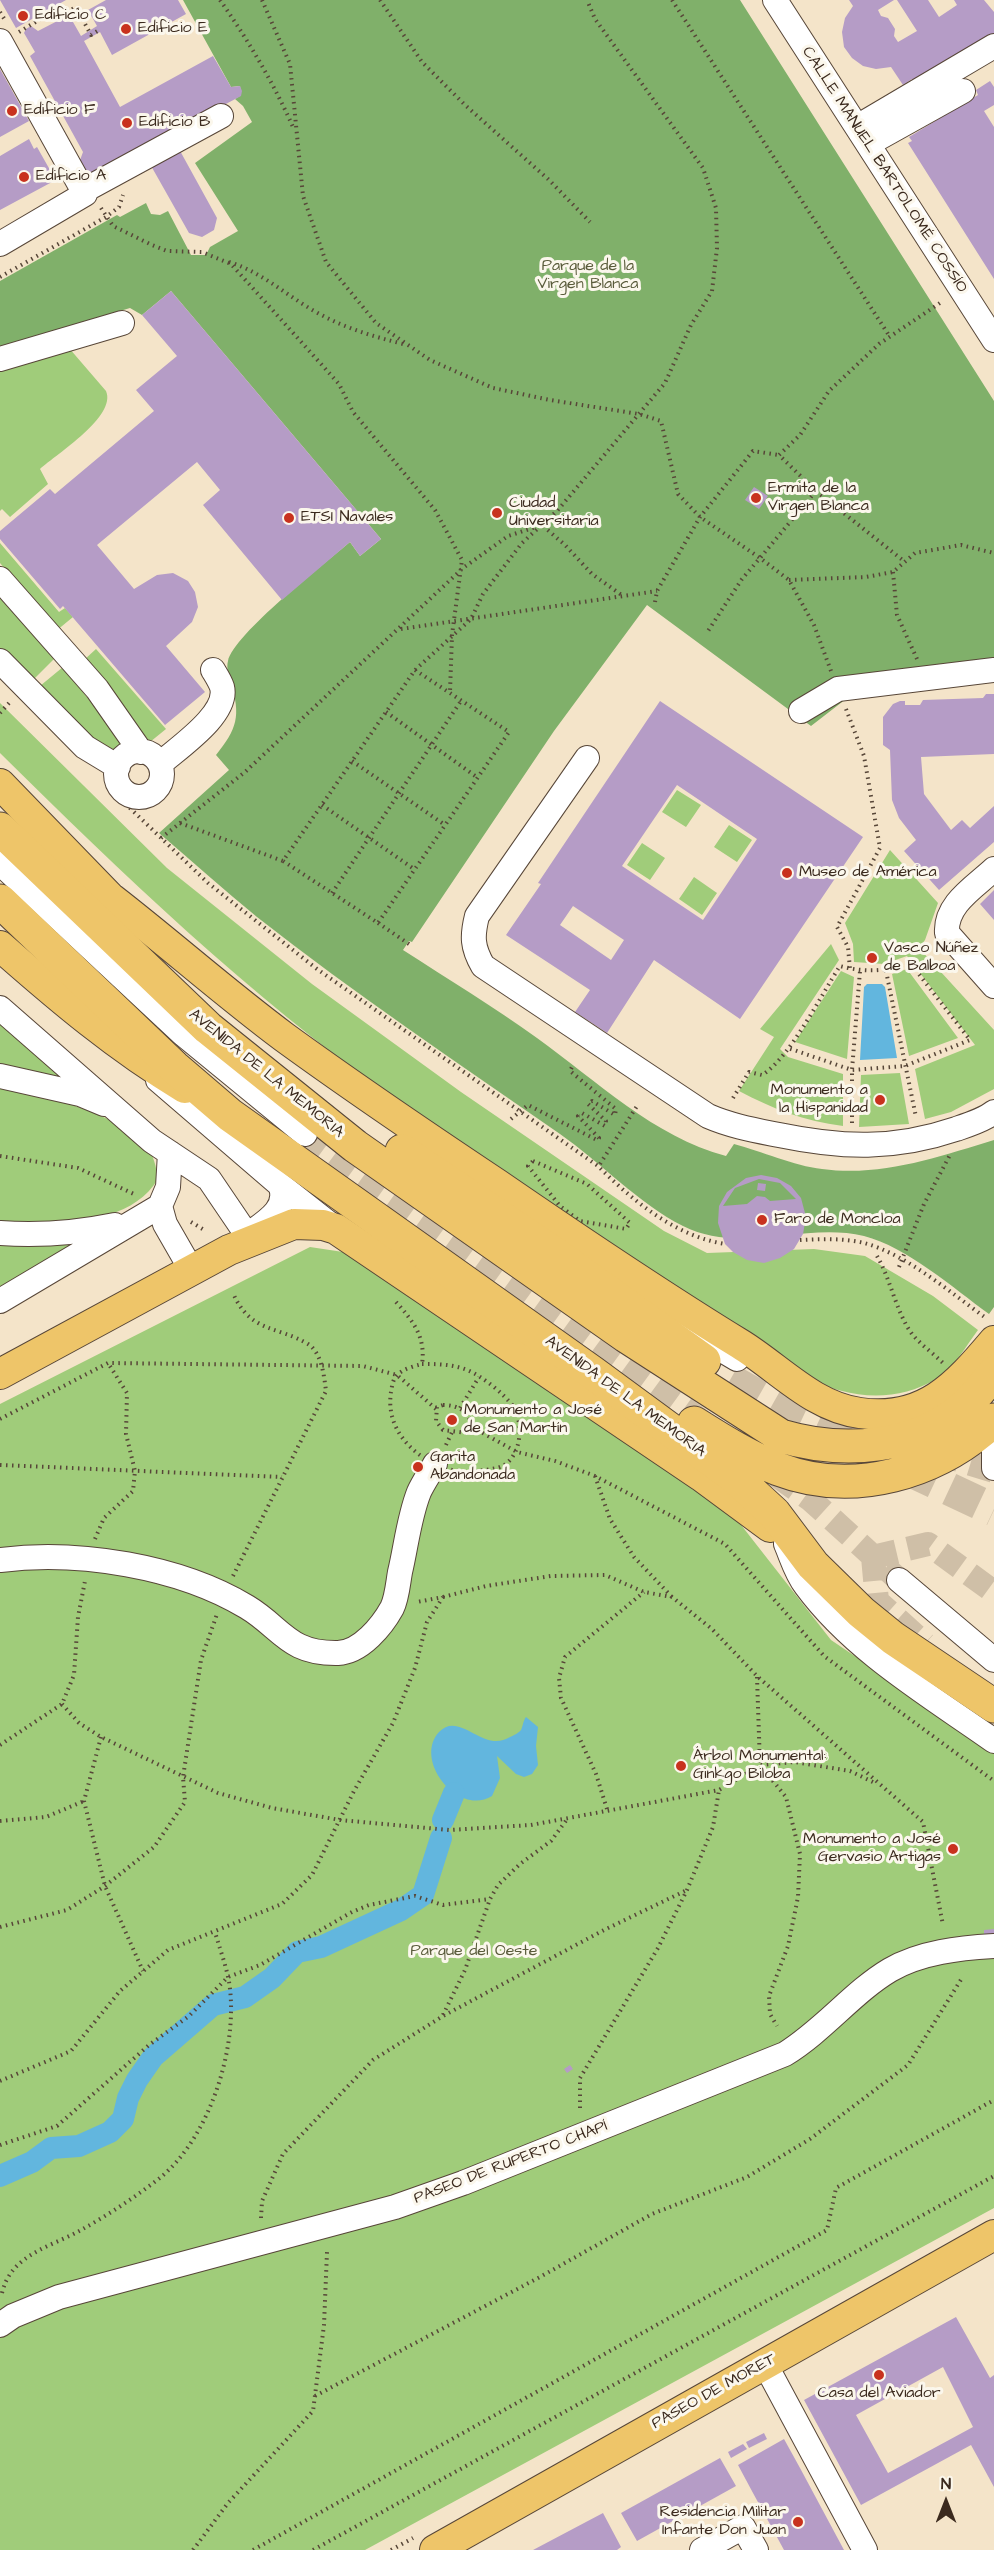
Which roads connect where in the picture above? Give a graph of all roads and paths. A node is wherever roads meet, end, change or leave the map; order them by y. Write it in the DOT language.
graph roads {
  1 [pos="220,0"];
  2 [pos="262,0"];
  3 [pos="380,0"];
  4 [pos="587,0"];
  5 [pos="672,0"];
  6 [pos="775,0"];
  7 [pos="99,30"];
  8 [pos="6,38"];
  9 [pos="994,46"];
  10 [pos="963,91"];
  11 [pos="221,116"];
  12 [pos="295,130"];
  13 [pos="863,135"];
  14 [pos="121,187"];
  15 [pos="83,191"];
  16 [pos="106,217"];
  17 [pos="590,222"];
  18 [pos="0,244"];
  19 [pos="217,258"];
  20 [pos="0,277"];
  21 [pos="940,303"];
  22 [pos="122,323"];
  23 [pos="890,337"];
  24 [pos="994,340"];
  25 [pos="408,345"];
  26 [pos="0,359"];
  27 [pos="639,414"];
  28 [pos="779,454"];
  29 [pos="816,491"];
  30 [pos="700,517"];
  31 [pos="542,525"];
  32 [pos="994,553"];
  33 [pos="760,558"];
  34 [pos="904,562"];
  35 [pos="463,568"];
  36 [pos="892,572"];
  37 [pos="0,579"];
  38 [pos="789,580"];
  39 [pos="657,591"];
  40 [pos="623,596"];
  41 [pos="655,602"];
  42 [pos="471,619"];
  43 [pos="454,621"];
  44 [pos="400,630"];
  45 [pos="706,634"];
  46 [pos="452,635"];
  47 [pos="0,661"];
  48 [pos="213,670"];
  49 [pos="415,670"];
  50 [pos="994,670"];
  51 [pos="927,678"];
  52 [pos="838,689"];
  53 [pos="450,693"];
  54 [pos="461,701"];
  55 [pos="9,703"];
  56 [pos="801,711"];
  57 [pos="386,712"];
  58 [pos="0,713"];
  59 [pos="432,744"];
  60 [pos="150,758"];
  61 [pos="587,758"];
  62 [pos="352,761"];
  63 [pos="111,775"];
  64 [pos="477,778"];
  65 [pos="0,784"];
  66 [pos="400,793"];
  67 [pos="322,805"];
  68 [pos="180,823"];
  69 [pos="445,825"];
  70 [pos="0,829"];
  71 [pos="370,837"];
  72 [pos="161,838"];
  73 [pos="283,861"];
  74 [pos="0,863"];
  75 [pos="414,869"];
  76 [pos="994,869"];
  77 [pos="332,893"];
  78 [pos="69,897"];
  79 [pos="0,901"];
  80 [pos="378,923"];
  81 [pos="409,944"];
  82 [pos="0,946"];
  83 [pos="850,969"];
  84 [pos="860,971"];
  85 [pos="886,971"];
  86 [pos="994,986"];
  87 [pos="220,999"];
  88 [pos="0,1008"];
  89 [pos="788,1048"];
  90 [pos="143,1063"];
  91 [pos="573,1065"];
  92 [pos="905,1066"];
  93 [pos="852,1070"];
  94 [pos="0,1076"];
  95 [pos="733,1098"];
  96 [pos="637,1106"];
  97 [pos="117,1109"];
  98 [pos="520,1111"];
  99 [pos="994,1113"];
  100 [pos="230,1115"];
  101 [pos="511,1119"];
  102 [pos="917,1124"];
  103 [pos="852,1130"];
  104 [pos="305,1134"];
  105 [pos="953,1150"];
  106 [pos="170,1153"];
  107 [pos="0,1156"];
  108 [pos="600,1164"];
  109 [pos="587,1184"];
  110 [pos="280,1185"];
  111 [pos="339,1191"];
  112 [pos="151,1202"];
  113 [pos="132,1222"];
  114 [pos="191,1222"];
  115 [pos="336,1228"];
  116 [pos="206,1231"];
  117 [pos="0,1233"];
  118 [pos="800,1240"];
  119 [pos="238,1243"];
  120 [pos="725,1244"];
  121 [pos="877,1256"];
  122 [pos="901,1259"];
  123 [pos="899,1268"];
  124 [pos="192,1271"];
  125 [pos="233,1293"];
  126 [pos="391,1296"];
  127 [pos="0,1301"];
  128 [pos="994,1324"];
  129 [pos="994,1341"];
  130 [pos="422,1364"];
  131 [pos="322,1366"];
  132 [pos="947,1367"];
  133 [pos="736,1371"];
  134 [pos="994,1373"];
  135 [pos="0,1374"];
  136 [pos="397,1375"];
  137 [pos="479,1377"];
  138 [pos="460,1408"];
  139 [pos="436,1409"];
  140 [pos="0,1419"];
  141 [pos="994,1420"];
  142 [pos="472,1427"];
  143 [pos="452,1432"];
  144 [pos="994,1439"];
  145 [pos="517,1452"];
  146 [pos="439,1457"];
  147 [pos="0,1465"];
  148 [pos="994,1468"];
  149 [pos="595,1476"];
  150 [pos="282,1477"];
  151 [pos="779,1526"];
  152 [pos="0,1560"];
  153 [pos="899,1580"];
  154 [pos="644,1592"];
  155 [pos="223,1596"];
  156 [pos="443,1597"];
  157 [pos="672,1597"];
  158 [pos="392,1607"];
  159 [pos="994,1660"];
  160 [pos="757,1676"];
  161 [pos="62,1704"];
  162 [pos="994,1706"];
  163 [pos="101,1737"];
  164 [pos="994,1741"];
  165 [pos="760,1765"];
  166 [pos="183,1777"];
  167 [pos="994,1781"];
  168 [pos="878,1784"];
  169 [pos="719,1790"];
  170 [pos="84,1801"];
  171 [pos="607,1809"];
  172 [pos="568,1817"];
  173 [pos="340,1820"];
  174 [pos="0,1821"];
  175 [pos="105,1886"];
  176 [pos="687,1890"];
  177 [pos="490,1899"];
  178 [pos="943,1925"];
  179 [pos="0,1927"];
  180 [pos="215,1932"];
  181 [pos="994,1946"];
  182 [pos="143,1971"];
  183 [pos="228,1977"];
  184 [pos="963,1978"];
  185 [pos="443,2016"];
  186 [pos="777,2026"];
  187 [pos="0,2082"];
  188 [pos="994,2100"];
  189 [pos="580,2108"];
  190 [pos="0,2145"];
  191 [pos="994,2176"];
  192 [pos="261,2218"];
  193 [pos="994,2235"];
  194 [pos="327,2252"];
  195 [pos="2,2293"];
  196 [pos="0,2325"];
  197 [pos="765,2364"];
  198 [pos="315,2396"];
  199 [pos="193,2550"];
  200 [pos="253,2550"];
  201 [pos="313,2550"];
  202 [pos="435,2550"];
  203 [pos="702,2550"];
  204 [pos="756,2550"];
  205 [pos="865,2550"];
  1 -- 12 [label="path"];
  2 -- 12 [label="path"];
  3 -- 17 [label="path"];
  4 -- 27 [label="path"];
  5 -- 23 [label="path"];
  6 -- 13 [label="street, CALLE MANUEL BARTOLOMÉ COSSÍO"];
  7 -- 8 [label="path"];
  8 -- 15 [label="street"];
  9 -- 13 [label="street"];
  10 -- 13 [label="street"];
  11 -- 15 [label="street"];
  12 -- 25 [label="path"];
  13 -- 24 [label="street, CALLE MANUEL BARTOLOMÉ COSSÍO"];
  14 -- 16 [label="path"];
  15 -- 18 [label="street"];
  16 -- 19 [label="path"];
  16 -- 20 [label="path"];
  19 -- 25 [label="path"];
  19 -- 35 [label="path"];
  21 -- 23 [label="path"];
  22 -- 26 [label="street"];
  23 -- 28 [label="path"];
  25 -- 27 [label="path"];
  27 -- 30 [label="path"];
  27 -- 31 [label="path"];
  28 -- 29 [label="path"];
  28 -- 30 [label="path"];
  29 -- 33 [label="path"];
  29 -- 34 [label="path"];
  30 -- 33 [label="path"];
  30 -- 39 [label="path"];
  31 -- 35 [label="path"];
  31 -- 40 [label="path"];
  31 -- 42 [label="path"];
  32 -- 34 [label="path"];
  33 -- 38 [label="path"];
  33 -- 45 [label="path"];
  34 -- 36 [label="path"];
  35 -- 43 [label="path"];
  35 -- 44 [label="path"];
  36 -- 38 [label="path"];
  36 -- 51 [label="path"];
  37 -- 60 [label="street"];
  38 -- 52 [label="path"];
  39 -- 40 [label="path"];
  39 -- 41 [label="path"];
  40 -- 42 [label="path"];
  42 -- 43 [label="path"];
  42 -- 46 [label="path"];
  43 -- 44 [label="path"];
  43 -- 46 [label="path"];
  44 -- 68 [label="path"];
  46 -- 49 [label="path"];
  46 -- 53 [label="path"];
  47 -- 63 [label="street"];
  48 -- 60 [label="street"];
  49 -- 53 [label="path"];
  49 -- 57 [label="path"];
  50 -- 51 [label="street"];
  51 -- 52 [label="street"];
  52 -- 56 [label="street"];
  52 -- 83 [label="path"];
  53 -- 54 [label="path"];
  54 -- 59 [label="path"];
  54 -- 64 [label="path"];
  55 -- 58 [label="path"];
  57 -- 59 [label="path"];
  57 -- 62 [label="path"];
  59 -- 64 [label="path"];
  59 -- 66 [label="path"];
  60 -- 63 [label="street"];
  60 -- 63 [label="street"];
  61 -- 99 [label="street"];
  62 -- 66 [label="path"];
  62 -- 67 [label="path"];
  63 -- 72 [label="path"];
  64 -- 69 [label="path"];
  65 -- 87 [label="main road, AVENIDA DE LA MEMORIA"];
  66 -- 69 [label="path"];
  66 -- 71 [label="path"];
  67 -- 71 [label="path"];
  67 -- 73 [label="path"];
  68 -- 72 [label="path"];
  68 -- 73 [label="path"];
  69 -- 75 [label="path"];
  70 -- 78 [label="highway, AVENIDA DE LA MEMORIA"];
  71 -- 75 [label="path"];
  71 -- 77 [label="path"];
  72 -- 98 [label="path"];
  73 -- 77 [label="path"];
  74 -- 104 [label="street"];
  75 -- 80 [label="path"];
  76 -- 86 [label="street"];
  77 -- 80 [label="path"];
  78 -- 87 [label="highway, AVENIDA DE LA MEMORIA"];
  78 -- 134 [label="highway, AVENIDA DE LA MEMORIA"];
  79 -- 100 [label="highway, AVENIDA DE LA MEMORIA"];
  80 -- 81 [label="path"];
  82 -- 90 [label="main road, AVENIDA DE LA MEMORIA"];
  83 -- 84 [label="path"];
  83 -- 89 [label="path"];
  84 -- 85 [label="path"];
  84 -- 93 [label="path"];
  85 -- 92 [label="path"];
  85 -- 92 [label="path"];
  87 -- 129 [label="main road"];
  87 -- 133 [label="highway, AVENIDA DE LA MEMORIA"];
  88 -- 97 [label="street"];
  89 -- 93 [label="path"];
  89 -- 95 [label="path"];
  90 -- 100 [label="main road, AVENIDA DE LA MEMORIA"];
  90 -- 110 [label="street, AVENIDA DE LA MEMORIA"];
  91 -- 98 [label="path"];
  92 -- 93 [label="path"];
  92 -- 102 [label="path"];
  93 -- 103 [label="path"];
  94 -- 97 [label="street"];
  96 -- 108 [label="path"];
  97 -- 106 [label="street"];
  98 -- 101 [label="path"];
  98 -- 120 [label="path"];
  100 -- 111 [label="highway, AVENIDA DE LA MEMORIA"];
  105 -- 122 [label="path"];
  106 -- 112 [label="street"];
  106 -- 119 [label="street"];
  107 -- 112 [label="path"];
  109 -- 109 [label="path"];
  110 -- 115 [label="street, AVENIDA DE LA MEMORIA"];
  110 -- 119 [label="street"];
  111 -- 141 [label="highway"];
  111 -- 151 [label="highway, AVENIDA DE LA MEMORIA"];
  112 -- 113 [label="street"];
  112 -- 124 [label="street"];
  113 -- 117 [label="street"];
  113 -- 127 [label="street"];
  114 -- 116 [label="path"];
  115 -- 119 [label="main road"];
  115 -- 151 [label="main road"];
  118 -- 122 [label="path"];
  119 -- 124 [label="main road"];
  121 -- 132 [label="path"];
  122 -- 123 [label="path"];
  122 -- 128 [label="path"];
  124 -- 135 [label="main road"];
  125 -- 131 [label="path"];
  126 -- 130 [label="path"];
  130 -- 136 [label="path"];
  130 -- 137 [label="path"];
  131 -- 136 [label="path"];
  131 -- 140 [label="path"];
  131 -- 150 [label="path"];
  136 -- 139 [label="path"];
  136 -- 146 [label="path"];
  137 -- 138 [label="path"];
  137 -- 145 [label="path"];
  138 -- 139 [label="path"];
  138 -- 142 [label="path"];
  139 -- 143 [label="path"];
  142 -- 143 [label="path"];
  142 -- 145 [label="path"];
  143 -- 146 [label="path"];
  144 -- 148 [label="street"];
  145 -- 146 [label="path"];
  145 -- 149 [label="path"];
  146 -- 158 [label="street"];
  147 -- 150 [label="path"];
  149 -- 157 [label="path"];
  149 -- 167 [label="path"];
  150 -- 155 [label="path"];
  151 -- 162 [label="highway, AVENIDA DE LA MEMORIA"];
  151 -- 164 [label="street"];
  152 -- 155 [label="street"];
  153 -- 159 [label="street"];
  154 -- 156 [label="path"];
  154 -- 157 [label="path"];
  154 -- 171 [label="path"];
  155 -- 158 [label="street"];
  155 -- 166 [label="path"];
  156 -- 158 [label="path"];
  156 -- 173 [label="path"];
  157 -- 160 [label="path"];
  160 -- 165 [label="path"];
  160 -- 168 [label="path"];
  161 -- 163 [label="path"];
  163 -- 166 [label="path"];
  163 -- 170 [label="path"];
  165 -- 168 [label="path"];
  165 -- 169 [label="path"];
  165 -- 186 [label="path"];
  166 -- 173 [label="path"];
  166 -- 175 [label="path"];
  168 -- 178 [label="path"];
  169 -- 171 [label="path"];
  169 -- 176 [label="path"];
  170 -- 174 [label="path"];
  170 -- 175 [label="path"];
  171 -- 172 [label="path"];
  172 -- 173 [label="path"];
  172 -- 177 [label="path"];
  173 -- 180 [label="path"];
  175 -- 179 [label="path"];
  175 -- 182 [label="path"];
  176 -- 185 [label="path"];
  176 -- 189 [label="path"];
  177 -- 183 [label="path"];
  177 -- 185 [label="path"];
  180 -- 182 [label="path"];
  180 -- 183 [label="path"];
  181 -- 196 [label="street, PASEO DE RUPERTO CHAPÍ"];
  182 -- 187 [label="path"];
  183 -- 190 [label="path"];
  183 -- 195 [label="path"];
  184 -- 198 [label="path"];
  185 -- 192 [label="path"];
  188 -- 200 [label="path"];
  191 -- 201 [label="path"];
  193 -- 197 [label="main road, PASEO DE MORET"];
  194 -- 198 [label="path"];
  197 -- 202 [label="main road, PASEO DE MORET"];
  197 -- 205 [label="street"];
  198 -- 199 [label="path"];
  203 -- 204 [label="street"];
}
